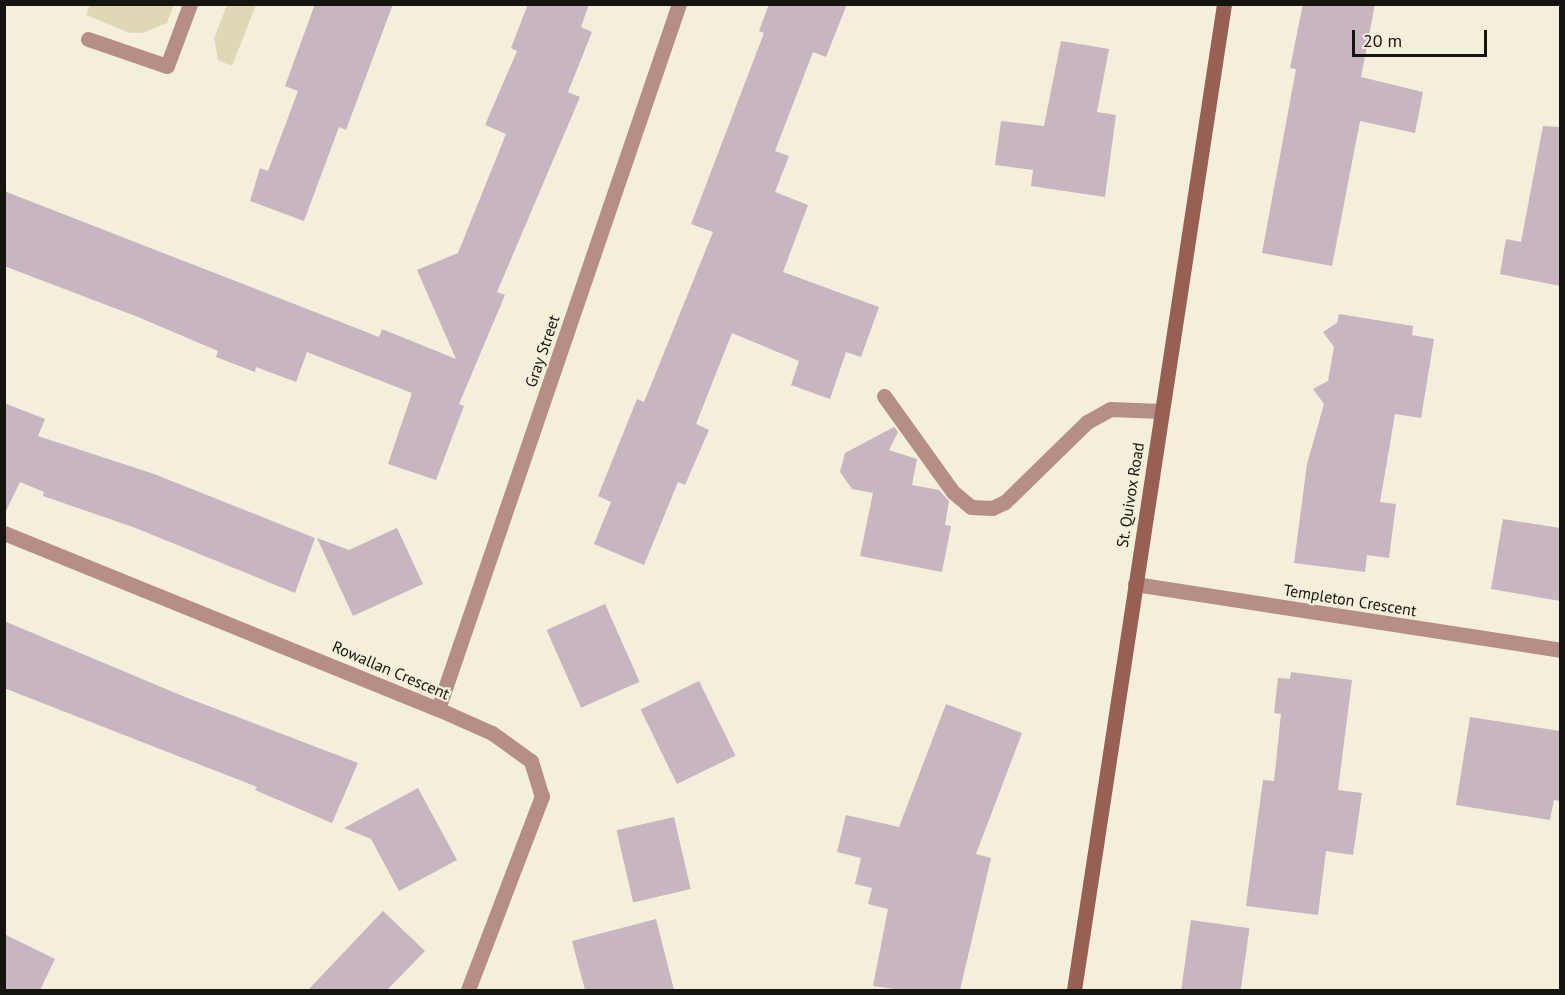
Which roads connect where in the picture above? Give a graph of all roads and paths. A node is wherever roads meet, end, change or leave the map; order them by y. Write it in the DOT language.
graph roads {
  1 [pos="190,4"];
  2 [pos="679,4"];
  3 [pos="1224,4"];
  4 [pos="88,39"];
  5 [pos="884,396"];
  6 [pos="1161,411"];
  7 [pos="4,533"];
  8 [pos="1135,584"];
  9 [pos="1560,650"];
  10 [pos="438,709"];
  11 [pos="468,990"];
  12 [pos="1074,990"];
  1 -- 4 [label="street"];
  2 -- 10 [label="street, Gray Street"];
  3 -- 6 [label="street, St. Quivox Road"];
  5 -- 6 [label="street"];
  6 -- 8 [label="street, St. Quivox Road"];
  7 -- 10 [label="street, Rowallan Crescent"];
  8 -- 9 [label="street, Templeton Crescent"];
  8 -- 12 [label="street, St. Quivox Road"];
  10 -- 11 [label="street, Rowallan Crescent"];
}
